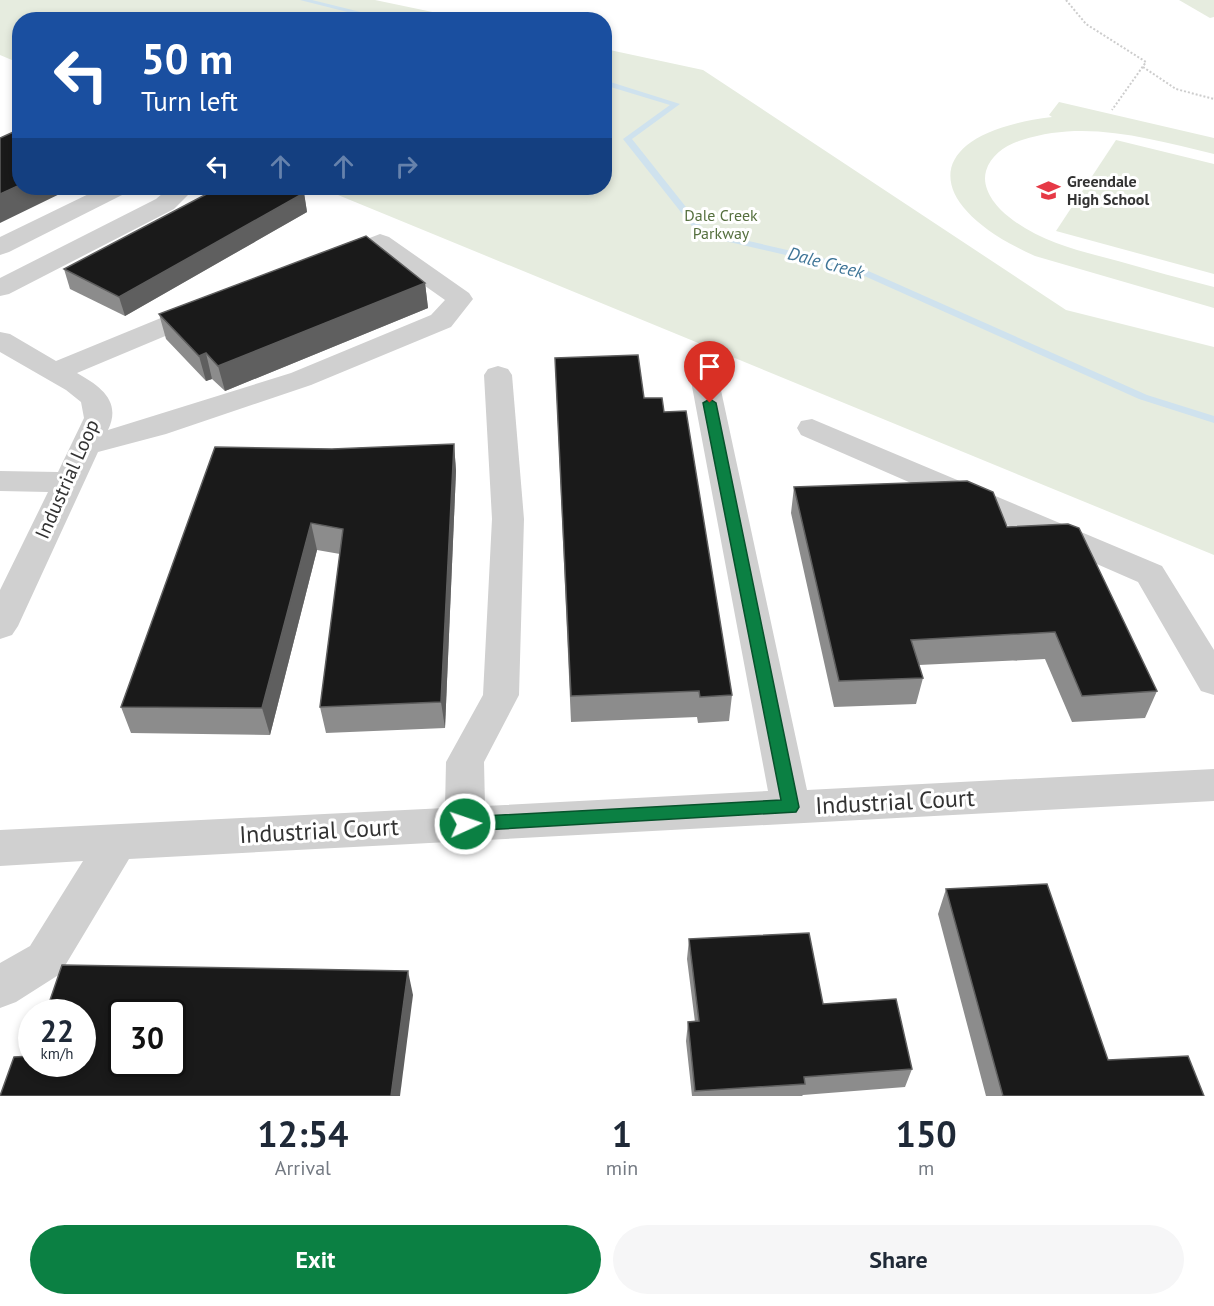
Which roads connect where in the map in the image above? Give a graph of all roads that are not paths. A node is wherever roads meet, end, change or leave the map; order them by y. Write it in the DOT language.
graph roads {
  1 [pos="104,195"];
  2 [pos="175,195"];
  3 [pos="0,247"];
  4 [pos="313,268"];
  5 [pos="0,288"];
  6 [pos="225,302"];
  7 [pos="0,340"];
  8 [pos="54,372"];
  9 [pos="498,375"];
  10 [pos="705,381"];
  11 [pos="812,428"];
  12 [pos="84,446"];
  13 [pos="0,482"];
  14 [pos="67,482"];
  15 [pos="14,568"];
  16 [pos="0,627"];
  17 [pos="1214,681"];
  18 [pos="1214,785"];
  19 [pos="790,807"];
  20 [pos="465,824"];
  21 [pos="117,842"];
  22 [pos="0,848"];
  23 [pos="0,987"];
  1 -- 3 [label="street"];
  2 -- 5 [label="street"];
  4 -- 12 [label="street"];
  6 -- 8 [label="street"];
  7 -- 8 [label="street, Industrial Loop"];
  8 -- 12 [label="street, Industrial Loop"];
  9 -- 20 [label="street"];
  10 -- 19 [label="street"];
  11 -- 17 [label="street"];
  12 -- 14 [label="street, Industrial Loop"];
  13 -- 14 [label="street"];
  14 -- 15 [label="street, Industrial Loop"];
  15 -- 16 [label="street, Industrial Loop"];
  18 -- 19 [label="street, Industrial Court"];
  19 -- 20 [label="street, Industrial Court"];
  20 -- 21 [label="street, Industrial Court"];
  21 -- 22 [label="street, Industrial Court"];
  21 -- 23 [label="street"];
}
